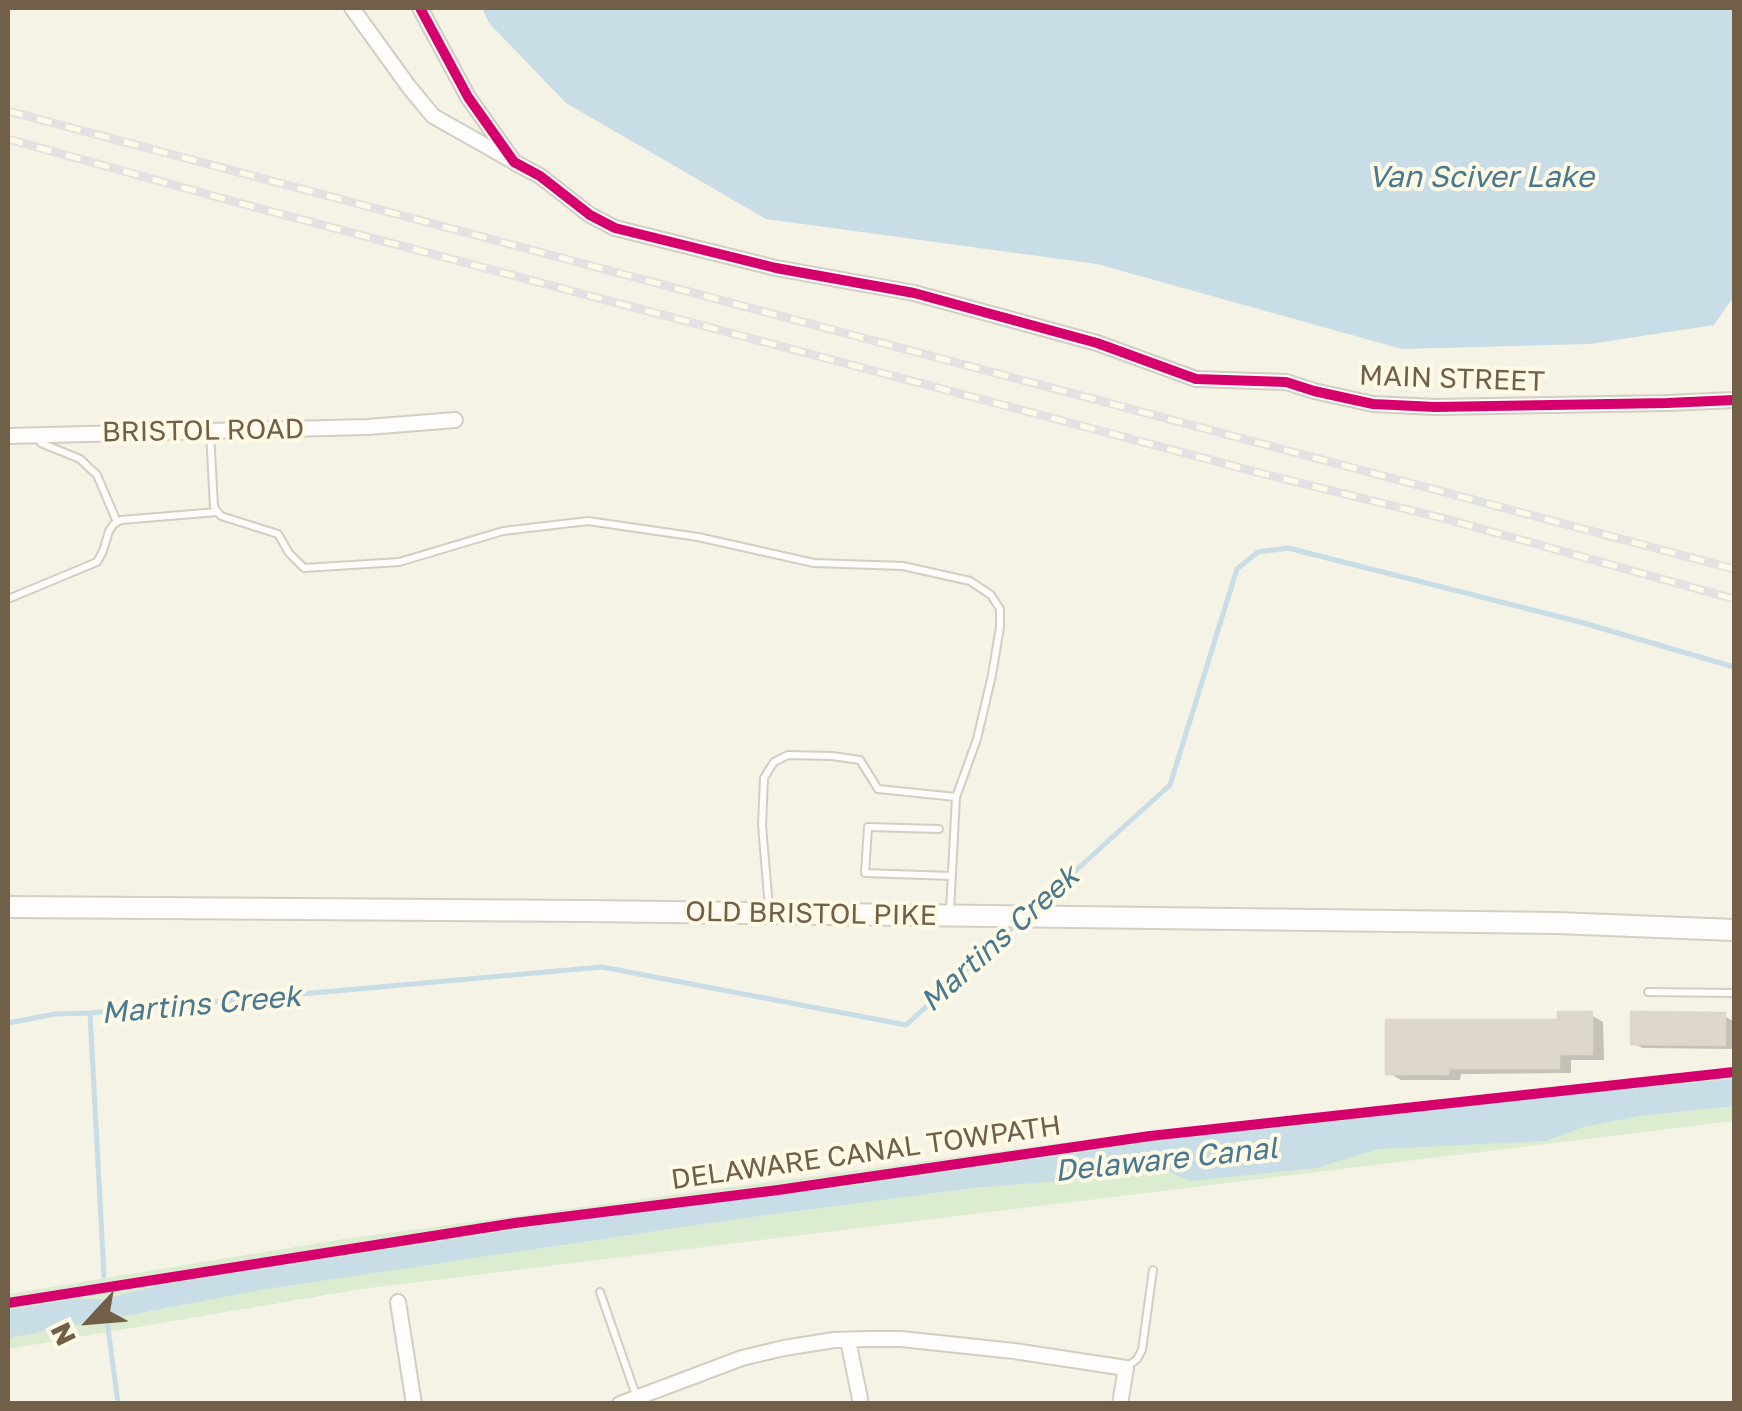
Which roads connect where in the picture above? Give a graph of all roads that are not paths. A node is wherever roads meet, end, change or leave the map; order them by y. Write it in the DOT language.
graph roads {
  1 [pos="352,8"];
  2 [pos="420,8"];
  3 [pos="514,162"];
  4 [pos="1734,400"];
  5 [pos="455,420"];
  6 [pos="210,432"];
  7 [pos="36,435"];
  8 [pos="8,436"];
  9 [pos="218,512"];
  10 [pos="117,522"];
  11 [pos="8,599"];
  12 [pos="956,797"];
  13 [pos="939,830"];
  14 [pos="951,876"];
  15 [pos="8,907"];
  16 [pos="770,914"];
  17 [pos="950,916"];
  18 [pos="1734,930"];
  19 [pos="1648,992"];
  20 [pos="1734,993"];
  21 [pos="1153,1270"];
  22 [pos="600,1292"];
  23 [pos="398,1302"];
  24 [pos="848,1340"];
  25 [pos="1126,1368"];
  26 [pos="638,1400"];
  27 [pos="414,1404"];
  28 [pos="620,1404"];
  29 [pos="862,1404"];
  30 [pos="1120,1404"];
  1 -- 3 [label="street, MAIN STREET"];
  2 -- 3 [label="street"];
  3 -- 4 [label="street, MAIN STREET"];
  5 -- 6 [label="street, BRISTOL ROAD"];
  6 -- 7 [label="street, BRISTOL ROAD"];
  6 -- 9 [label="lane"];
  7 -- 8 [label="street, BRISTOL ROAD"];
  7 -- 10 [label="lane"];
  9 -- 10 [label="lane"];
  9 -- 12 [label="lane"];
  10 -- 11 [label="lane"];
  12 -- 14 [label="lane"];
  12 -- 16 [label="lane"];
  13 -- 14 [label="lane"];
  14 -- 17 [label="lane"];
  15 -- 16 [label="main road, OLD BRISTOL PIKE"];
  16 -- 17 [label="main road, OLD BRISTOL PIKE"];
  17 -- 18 [label="main road, OLD BRISTOL PIKE"];
  19 -- 20 [label="lane"];
  21 -- 25 [label="lane"];
  22 -- 26 [label="lane"];
  23 -- 27 [label="street"];
  24 -- 25 [label="street"];
  24 -- 26 [label="street"];
  24 -- 29 [label="street"];
  25 -- 30 [label="street"];
  26 -- 28 [label="street"];
}
